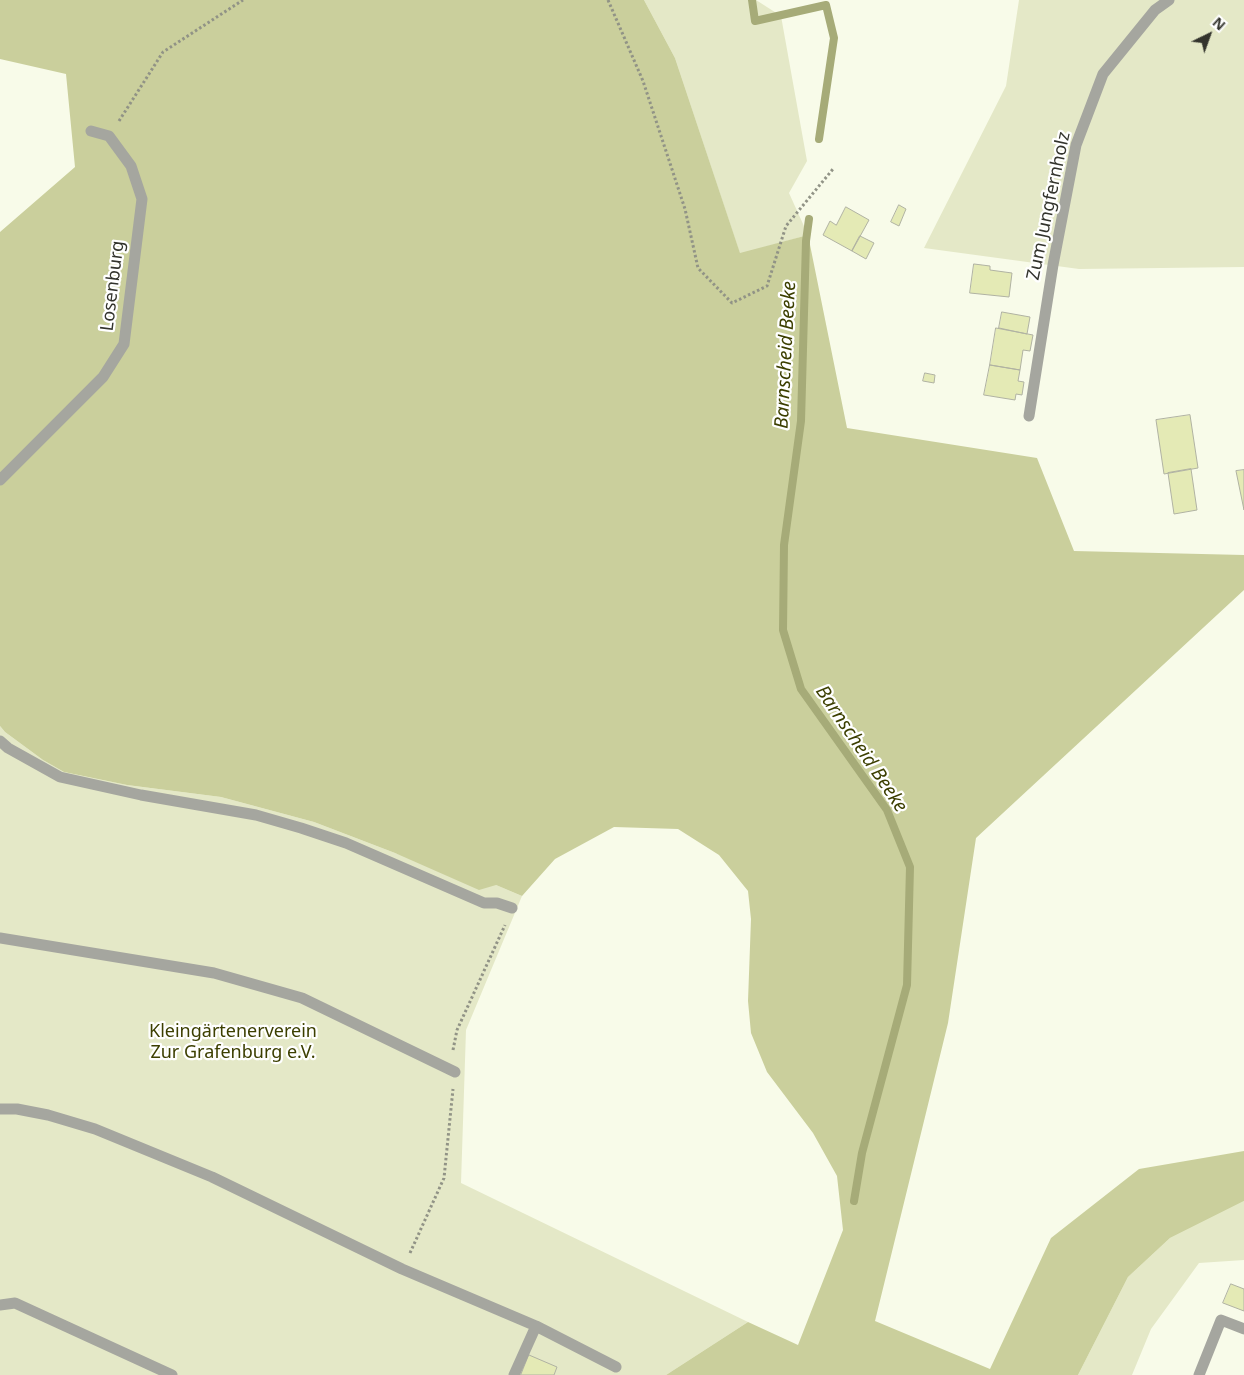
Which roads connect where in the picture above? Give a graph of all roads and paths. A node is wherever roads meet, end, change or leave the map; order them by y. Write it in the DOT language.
graph roads {
  1 [pos="243,0"];
  2 [pos="608,0"];
  3 [pos="1168,0"];
  4 [pos="91,131"];
  5 [pos="109,136"];
  6 [pos="833,169"];
  7 [pos="1029,416"];
  8 [pos="0,480"];
  9 [pos="0,741"];
  10 [pos="512,908"];
  11 [pos="0,938"];
  12 [pos="452,1071"];
  13 [pos="0,1110"];
  14 [pos="402,1269"];
  15 [pos="0,1305"];
  16 [pos="536,1326"];
  17 [pos="1244,1329"];
  18 [pos="616,1367"];
  19 [pos="172,1375"];
  20 [pos="514,1375"];
  21 [pos="1198,1375"];
  1 -- 5 [label="path"];
  2 -- 6 [label="path"];
  3 -- 7 [label="lane, Zum Jungfernholz"];
  4 -- 5 [label="lane"];
  5 -- 8 [label="lane, Losenburg"];
  9 -- 10 [label="lane"];
  10 -- 12 [label="path"];
  11 -- 12 [label="lane"];
  12 -- 14 [label="path"];
  13 -- 14 [label="lane"];
  14 -- 16 [label="lane"];
  15 -- 19 [label="lane"];
  16 -- 18 [label="lane"];
  16 -- 20 [label="lane"];
  17 -- 21 [label="lane"];
}
